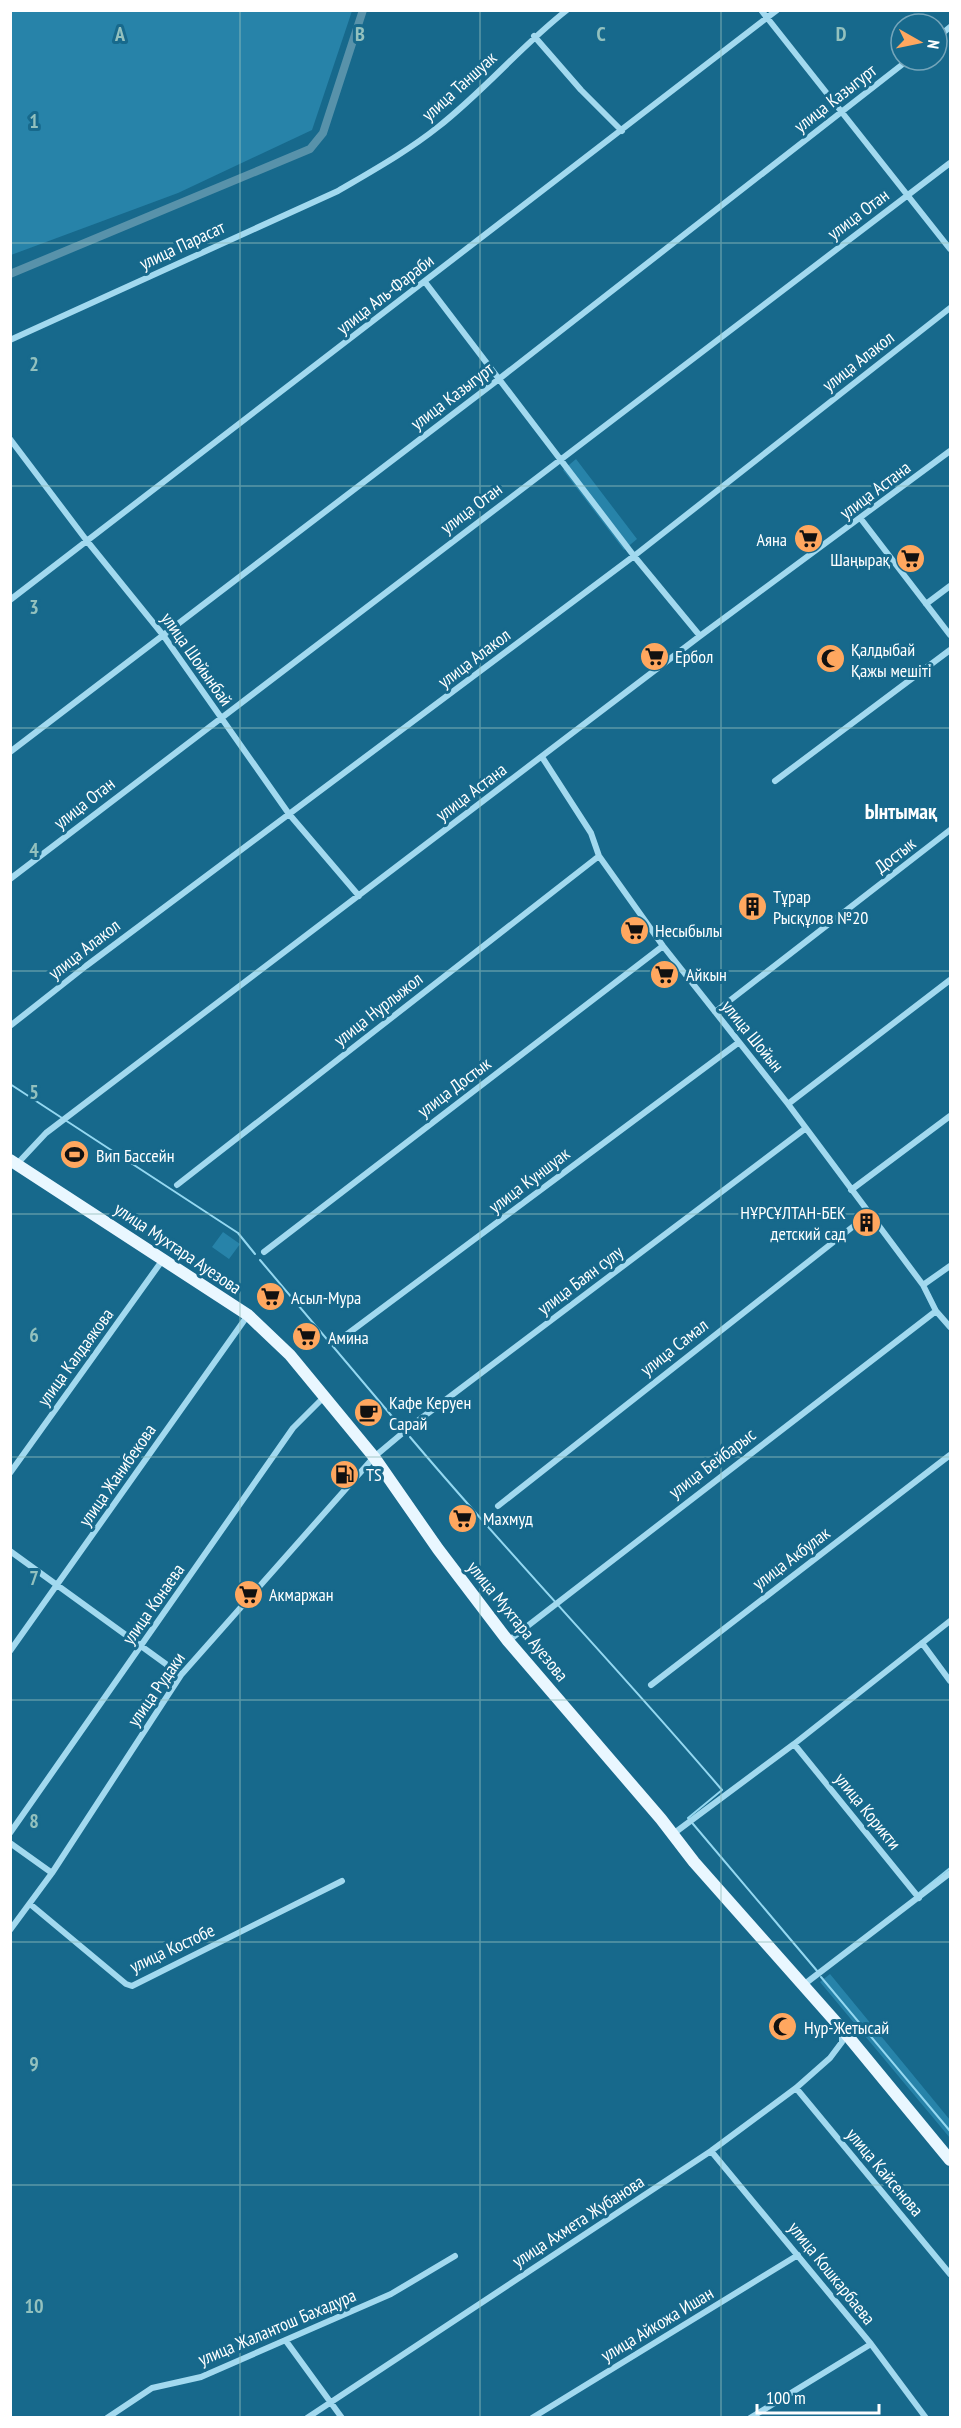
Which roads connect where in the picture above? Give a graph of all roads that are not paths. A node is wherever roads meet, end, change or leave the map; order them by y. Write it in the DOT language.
graph roads {
  1 [pos="567,10"];
  2 [pos="761,10"];
  3 [pos="777,10"];
  4 [pos="767,18"];
  5 [pos="534,36"];
  6 [pos="892,72"];
  7 [pos="841,111"];
  8 [pos="622,131"];
  9 [pos="951,163"];
  10 [pos="364,176"];
  11 [pos="908,195"];
  12 [pos="951,249"];
  13 [pos="424,282"];
  14 [pos="951,308"];
  15 [pos="10,340"];
  16 [pos="499,379"];
  17 [pos="12,444"];
  18 [pos="951,451"];
  19 [pos="561,460"];
  20 [pos="861,519"];
  21 [pos="87,541"];
  22 [pos="634,556"];
  23 [pos="951,586"];
  24 [pos="10,600"];
  25 [pos="926,604"];
  26 [pos="163,634"];
  27 [pos="951,635"];
  28 [pos="700,636"];
  29 [pos="951,651"];
  30 [pos="220,717"];
  31 [pos="10,752"];
  32 [pos="542,757"];
  33 [pos="775,781"];
  34 [pos="288,814"];
  35 [pos="951,830"];
  36 [pos="599,856"];
  37 [pos="10,879"];
  38 [pos="359,896"];
  39 [pos="663,946"];
  40 [pos="951,980"];
  41 [pos="715,1012"];
  42 [pos="10,1026"];
  43 [pos="738,1043"];
  44 [pos="788,1104"];
  45 [pos="951,1116"];
  46 [pos="806,1128"];
  47 [pos="14,1162"];
  48 [pos="177,1185"];
  49 [pos="851,1190"];
  50 [pos="869,1214"];
  51 [pos="264,1252"];
  52 [pos="164,1258"];
  53 [pos="951,1266"];
  54 [pos="923,1286"];
  55 [pos="936,1311"];
  56 [pos="248,1315"];
  57 [pos="951,1327"];
  58 [pos="338,1341"];
  59 [pos="325,1396"];
  60 [pos="951,1455"];
  61 [pos="374,1457"];
  62 [pos="10,1473"];
  63 [pos="498,1506"];
  64 [pos="10,1551"];
  65 [pos="57,1585"];
  66 [pos="951,1621"];
  67 [pos="508,1641"];
  68 [pos="922,1643"];
  69 [pos="142,1645"];
  70 [pos="10,1651"];
  71 [pos="181,1675"];
  72 [pos="951,1681"];
  73 [pos="651,1685"];
  74 [pos="794,1744"];
  75 [pos="10,1833"];
  76 [pos="673,1834"];
  77 [pos="10,1843"];
  78 [pos="52,1873"];
  79 [pos="951,1873"];
  80 [pos="342,1881"];
  81 [pos="917,1896"];
  82 [pos="30,1904"];
  83 [pos="10,1930"];
  84 [pos="802,1987"];
  85 [pos="842,2029"];
  86 [pos="796,2088"];
  87 [pos="711,2151"];
  88 [pos="951,2160"];
  89 [pos="798,2255"];
  90 [pos="455,2256"];
  91 [pos="951,2274"];
  92 [pos="286,2341"];
  93 [pos="871,2344"];
  94 [pos="331,2402"];
  95 [pos="107,2418"];
  96 [pos="307,2418"];
  97 [pos="342,2418"];
  98 [pos="531,2418"];
  99 [pos="750,2418"];
  100 [pos="926,2418"];
  1 -- 5 [label="street, улица Таншуак"];
  2 -- 4 [label="street"];
  3 -- 4 [label="street, улица Аль-Фараби"];
  4 -- 7 [label="street"];
  4 -- 8 [label="street, улица Аль-Фараби"];
  5 -- 8 [label="street"];
  5 -- 10 [label="street, улица Таншуак"];
  6 -- 7 [label="street, улица Казыгурт"];
  7 -- 11 [label="street"];
  7 -- 16 [label="street, улица Казыгурт"];
  8 -- 13 [label="street, улица Аль-Фараби"];
  9 -- 11 [label="street, улица Отан"];
  10 -- 15 [label="street, улица Парасат"];
  11 -- 12 [label="street"];
  11 -- 19 [label="street, улица Отан"];
  13 -- 16 [label="street"];
  13 -- 21 [label="street, улица Аль-Фараби"];
  14 -- 22 [label="street, улица Алакол"];
  16 -- 19 [label="street"];
  16 -- 26 [label="street, улица Казыгурт"];
  17 -- 21 [label="street, улица Шойынбай"];
  18 -- 20 [label="street, улица Астана"];
  19 -- 22 [label="street"];
  19 -- 30 [label="street, улица Отан"];
  20 -- 25 [label="street"];
  20 -- 28 [label="street, улица Астана"];
  21 -- 24 [label="street, улица Аль-Фараби"];
  21 -- 26 [label="street, улица Шойынбай"];
  22 -- 28 [label="street"];
  22 -- 34 [label="street, улица Алакол"];
  23 -- 25 [label="street"];
  25 -- 27 [label="street"];
  26 -- 30 [label="street, улица Шойынбай"];
  26 -- 31 [label="street, улица Казыгурт"];
  28 -- 32 [label="street, улица Астана"];
  29 -- 33 [label="street"];
  30 -- 34 [label="street, улица Шойынбай"];
  30 -- 37 [label="street, улица Отан"];
  32 -- 36 [label="street, улица Шойын"];
  32 -- 38 [label="street, улица Астана"];
  34 -- 38 [label="street, улица Шойынбай"];
  34 -- 42 [label="street, улица Алакол"];
  35 -- 41 [label="street, Достык"];
  36 -- 39 [label="street, улица Шойын"];
  36 -- 48 [label="street, улица Нурлыжол"];
  38 -- 47 [label="street, улица Астана"];
  39 -- 41 [label="street, улица Шойын"];
  39 -- 51 [label="street, улица Достык"];
  40 -- 44 [label="street"];
  41 -- 43 [label="street, улица Шойын"];
  43 -- 44 [label="street, улица Шойын"];
  43 -- 58 [label="street, улица Куншуак"];
  44 -- 46 [label="street, улица Шойын"];
  45 -- 49 [label="street"];
  46 -- 49 [label="street, улица Шойын"];
  46 -- 61 [label="street, улица Баян сулу"];
  47 -- 52 [label="main road, улица Мухтара Ауезова"];
  49 -- 50 [label="street, улица Шойын"];
  50 -- 54 [label="street, улица Шойын"];
  50 -- 63 [label="street, улица Самал"];
  52 -- 56 [label="main road, улица Мухтара Ауезова"];
  52 -- 62 [label="street, улица Калдаякова"];
  53 -- 54 [label="street"];
  54 -- 55 [label="street, улица Шойын"];
  55 -- 57 [label="street, улица Шойын"];
  55 -- 67 [label="street, улица Бейбарыс"];
  56 -- 59 [label="main road, улица Мухтара Ауезова"];
  56 -- 65 [label="street, улица Жанибекова"];
  59 -- 61 [label="main road, улица Мухтара Ауезова"];
  59 -- 69 [label="street, улица Конаева"];
  60 -- 73 [label="street, улица Акбулак"];
  61 -- 67 [label="main road, улица Мухтара Ауезова"];
  61 -- 71 [label="street, улица Рудаки"];
  64 -- 65 [label="street"];
  65 -- 69 [label="street"];
  65 -- 70 [label="street, улица Жанибекова"];
  66 -- 68 [label="street"];
  67 -- 76 [label="main road, улица Мухтара Ауезова"];
  68 -- 72 [label="street"];
  68 -- 74 [label="street"];
  69 -- 71 [label="street"];
  69 -- 75 [label="street, улица Конаева"];
  71 -- 78 [label="street, улица Рудаки"];
  74 -- 76 [label="street"];
  74 -- 81 [label="street, улица Корикти"];
  76 -- 84 [label="main road, улица Мухтара Ауезова"];
  77 -- 78 [label="street"];
  78 -- 82 [label="street, улица Рудаки"];
  79 -- 81 [label="street"];
  80 -- 82 [label="street, улица Костобе"];
  81 -- 84 [label="street"];
  82 -- 83 [label="street, улица Рудаки"];
  84 -- 85 [label="main road, улица Мухтара Ауезова"];
  85 -- 86 [label="street, улица Ахмета Жубанова"];
  85 -- 88 [label="main road, улица Мухтара Ауезова"];
  86 -- 87 [label="street, улица Ахмета Жубанова"];
  86 -- 91 [label="street, улица Кайсенова"];
  87 -- 89 [label="street, улица Кошкарбаева"];
  87 -- 94 [label="street, улица Ахмета Жубанова"];
  89 -- 93 [label="street, улица Кошкарбаева"];
  89 -- 98 [label="street, улица Айкожа Ишан"];
  90 -- 92 [label="street, улица Жалантош Бахадура"];
  92 -- 94 [label="street"];
  92 -- 95 [label="street, улица Жалантош Бахадура"];
  93 -- 99 [label="street"];
  93 -- 100 [label="street, улица Кошкарбаева"];
  94 -- 96 [label="street, улица Ахмета Жубанова"];
  94 -- 97 [label="street"];
}
